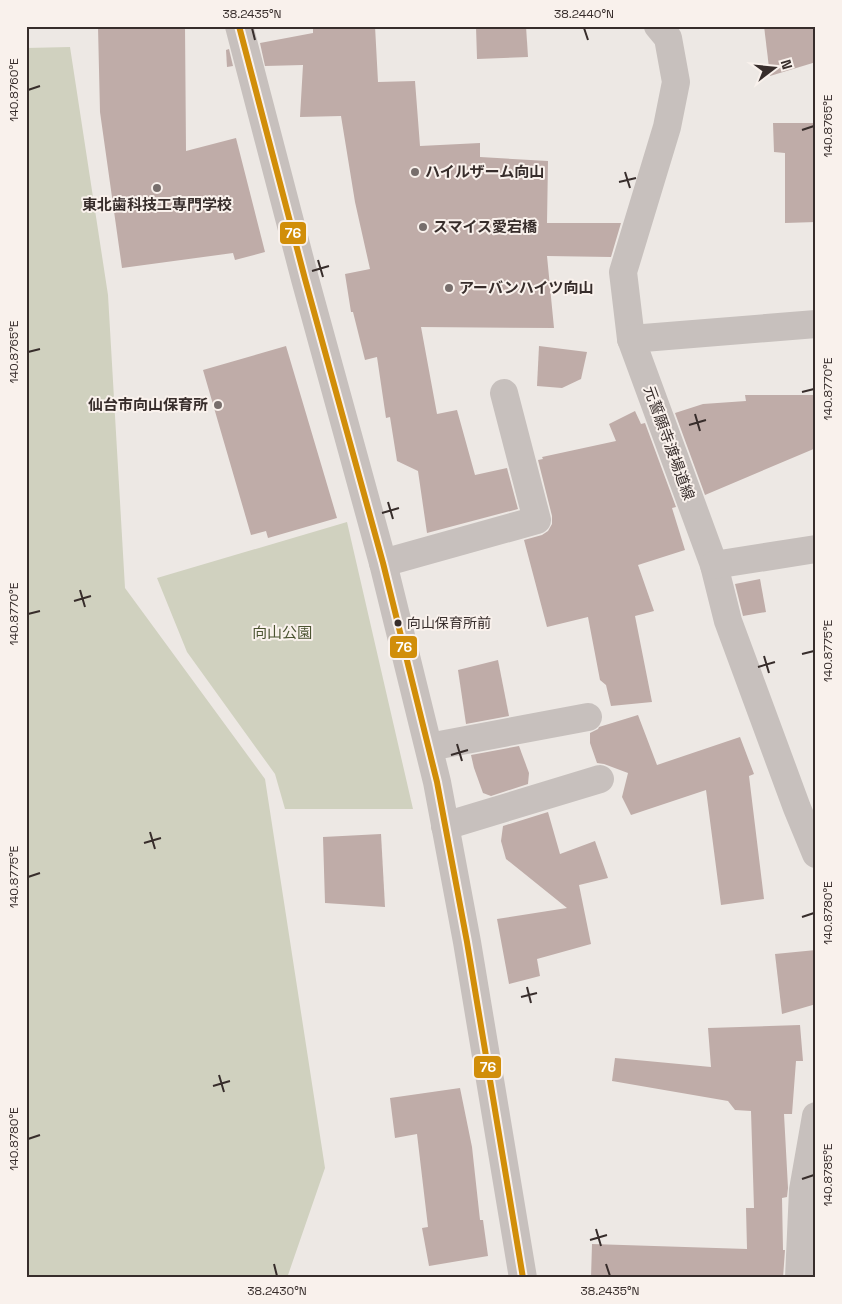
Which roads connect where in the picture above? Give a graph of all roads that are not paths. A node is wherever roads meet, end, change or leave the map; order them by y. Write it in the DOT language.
graph roads {
  1 [pos="239,26"];
  2 [pos="658,26"];
  3 [pos="816,324"];
  4 [pos="631,339"];
  5 [pos="504,393"];
  6 [pos="816,549"];
  7 [pos="383,563"];
  8 [pos="714,565"];
  9 [pos="588,717"];
  10 [pos="429,747"];
  11 [pos="600,778"];
  12 [pos="806,806"];
  13 [pos="445,826"];
  14 [pos="816,854"];
  15 [pos="816,1116"];
  16 [pos="524,1278"];
  17 [pos="799,1278"];
  1 -- 7 [label="street"];
  2 -- 4 [label="street, 元誓願寺渡場道線"];
  3 -- 4 [label="street"];
  4 -- 8 [label="street, 元誓願寺渡場道線"];
  5 -- 7 [label="street"];
  6 -- 8 [label="street"];
  7 -- 10 [label="street"];
  8 -- 12 [label="street, 元誓願寺渡場道線"];
  9 -- 10 [label="street"];
  10 -- 13 [label="street"];
  11 -- 13 [label="street"];
  12 -- 14 [label="street, 元誓願寺渡場道線"];
  13 -- 16 [label="street"];
  15 -- 17 [label="street"];
}
